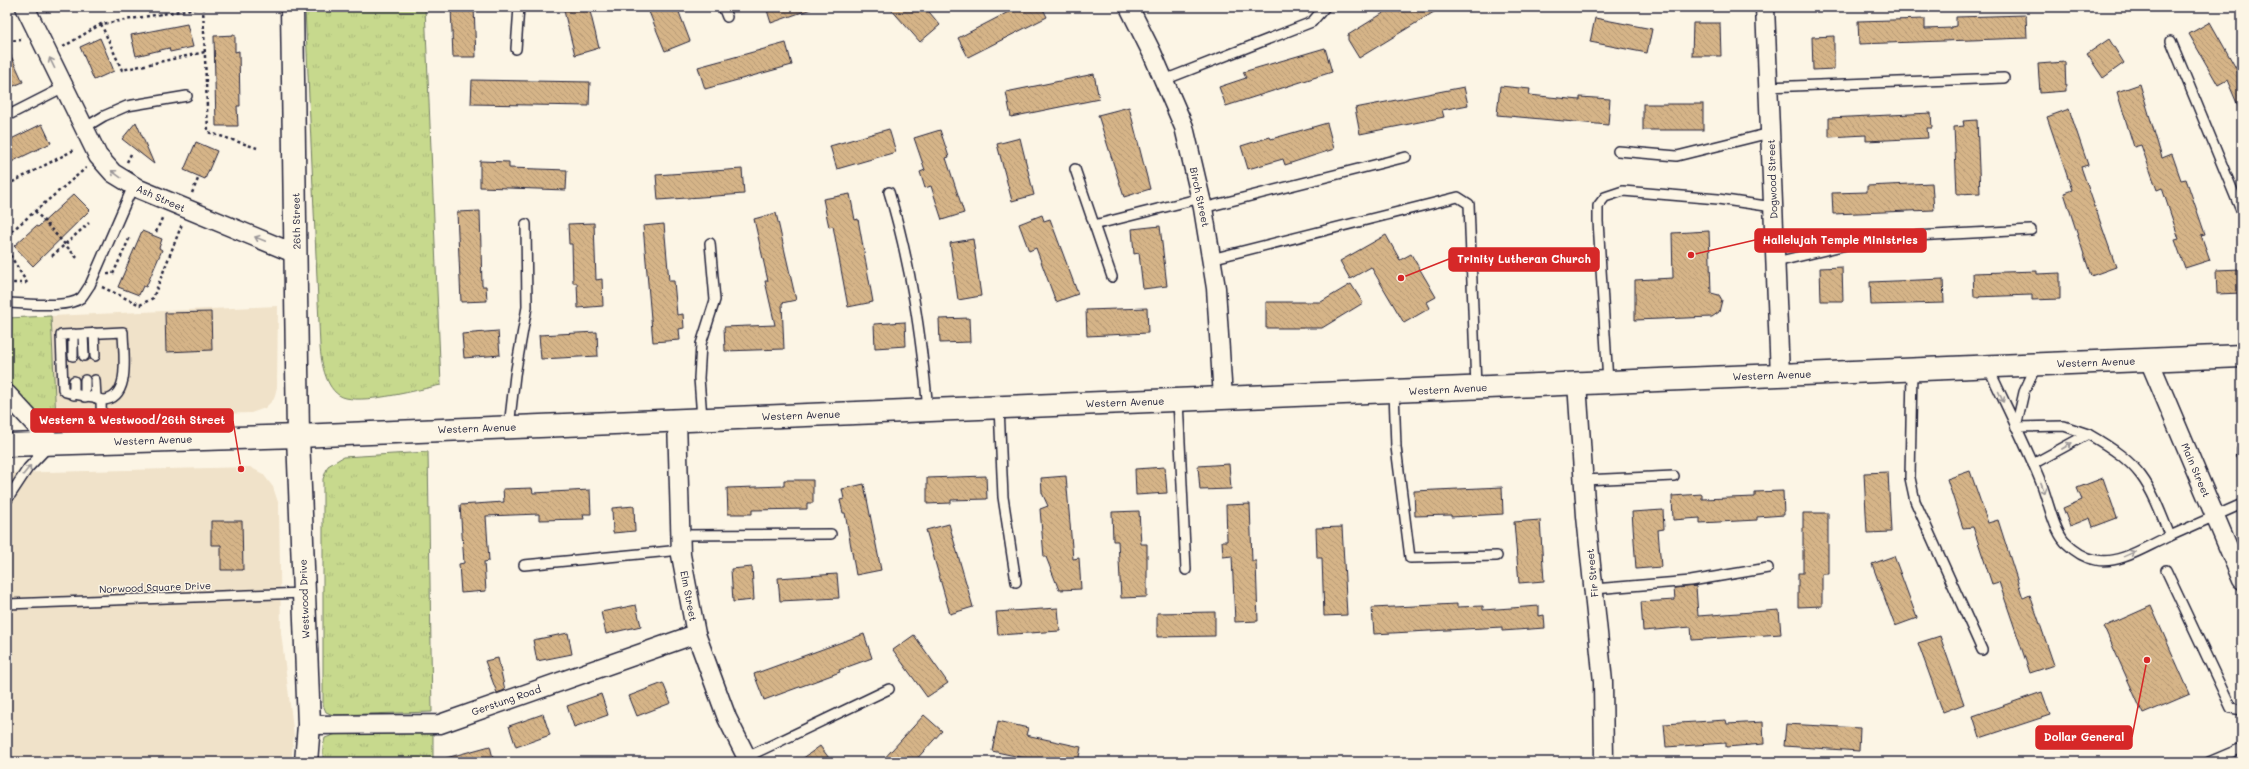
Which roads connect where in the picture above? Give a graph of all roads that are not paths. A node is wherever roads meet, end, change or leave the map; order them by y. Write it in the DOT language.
graph roads {
  1 [pos="25,7"];
  2 [pos="292,7"];
  3 [pos="519,7"];
  4 [pos="723,7"];
  5 [pos="1129,7"];
  6 [pos="1325,7"];
  7 [pos="1765,7"];
  8 [pos="727,17"];
  9 [pos="2171,41"];
  10 [pos="516,49"];
  11 [pos="2004,78"];
  12 [pos="1164,80"];
  13 [pos="64,87"];
  14 [pos="1768,87"];
  15 [pos="187,96"];
  16 [pos="7,116"];
  17 [pos="84,128"];
  18 [pos="1770,133"];
  19 [pos="1618,151"];
  20 [pos="1406,157"];
  21 [pos="1075,169"];
  22 [pos="133,186"];
  23 [pos="889,192"];
  24 [pos="1202,203"];
  25 [pos="1773,207"];
  26 [pos="2242,213"];
  27 [pos="526,224"];
  28 [pos="1094,225"];
  29 [pos="2031,230"];
  30 [pos="710,243"];
  31 [pos="296,254"];
  32 [pos="1211,259"];
  33 [pos="1776,262"];
  34 [pos="1112,276"];
  35 [pos="7,303"];
  36 [pos="94,333"];
  37 [pos="72,334"];
  38 [pos="83,334"];
  39 [pos="73,356"];
  40 [pos="84,356"];
  41 [pos="95,356"];
  42 [pos="2242,356"];
  43 [pos="2149,360"];
  44 [pos="2036,365"];
  45 [pos="1988,366"];
  46 [pos="1912,370"];
  47 [pos="1780,375"];
  48 [pos="85,380"];
  49 [pos="95,380"];
  50 [pos="74,381"];
  51 [pos="1608,382"];
  52 [pos="1577,383"];
  53 [pos="1476,387"];
  54 [pos="1394,391"];
  55 [pos="7,394"];
  56 [pos="74,395"];
  57 [pos="85,397"];
  58 [pos="1223,398"];
  59 [pos="99,399"];
  60 [pos="1178,400"];
  61 [pos="999,407"];
  62 [pos="928,410"];
  63 [pos="702,418"];
  64 [pos="677,420"];
  65 [pos="509,427"];
  66 [pos="2016,427"];
  67 [pos="2088,434"];
  68 [pos="298,436"];
  69 [pos="102,441"];
  70 [pos="52,443"];
  71 [pos="7,445"];
  72 [pos="2242,448"];
  73 [pos="2242,455"];
  74 [pos="2033,464"];
  75 [pos="1674,476"];
  76 [pos="1584,480"];
  77 [pos="7,500"];
  78 [pos="2242,504"];
  79 [pos="2215,516"];
  80 [pos="831,534"];
  81 [pos="2170,536"];
  82 [pos="681,543"];
  83 [pos="1497,556"];
  84 [pos="524,565"];
  85 [pos="1768,568"];
  86 [pos="1186,570"];
  87 [pos="2166,570"];
  88 [pos="2242,580"];
  89 [pos="1016,582"];
  90 [pos="1594,589"];
  91 [pos="304,593"];
  92 [pos="7,604"];
  93 [pos="696,634"];
  94 [pos="1982,650"];
  95 [pos="889,689"];
  96 [pos="2242,710"];
  97 [pos="309,725"];
  98 [pos="2242,748"];
  99 [pos="748,760"];
  100 [pos="2219,760"];
  101 [pos="306,762"];
  102 [pos="1604,762"];
  103 [pos="2209,762"];
  13 -- 1 [label="street, Ash Street, one-way"];
  2 -- 31 [label="main road, 26th Street"];
  3 -- 10 [label="lane"];
  4 -- 8 [label="lane"];
  5 -- 12 [label="street, Birch Street"];
  6 -- 12 [label="lane"];
  7 -- 14 [label="street, Dogwood Street"];
  9 -- 26 [label="lane"];
  11 -- 14 [label="lane"];
  12 -- 24 [label="street, Birch Street"];
  13 -- 16 [label="lane"];
  13 -- 17 [label="street, Ash Street"];
  14 -- 18 [label="street, Dogwood Street"];
  15 -- 17 [label="lane"];
  22 -- 17 [label="street, Ash Street, one-way"];
  18 -- 19 [label="lane"];
  18 -- 25 [label="street, Dogwood Street"];
  20 -- 24 [label="lane"];
  21 -- 28 [label="lane"];
  31 -- 22 [label="street, Ash Street, one-way"];
  22 -- 35 [label="lane"];
  23 -- 62 [label="lane"];
  24 -- 28 [label="lane"];
  24 -- 32 [label="street, Birch Street"];
  25 -- 33 [label="street, Dogwood Street"];
  25 -- 51 [label="lane"];
  27 -- 65 [label="lane"];
  28 -- 34 [label="lane"];
  29 -- 33 [label="lane"];
  30 -- 63 [label="lane"];
  31 -- 68 [label="main road, 26th Street"];
  32 -- 53 [label="lane"];
  32 -- 58 [label="street, Birch Street"];
  33 -- 47 [label="street, Dogwood Street"];
  36 -- 38 [label="lane"];
  36 -- 41 [label="lane"];
  36 -- 59 [label="lane"];
  37 -- 38 [label="lane"];
  37 -- 39 [label="lane"];
  37 -- 56 [label="lane"];
  38 -- 40 [label="lane"];
  42 -- 43 [label="main road, Western Avenue"];
  43 -- 44 [label="main road, Western Avenue"];
  43 -- 79 [label="street, Main Street"];
  44 -- 45 [label="main road, Western Avenue"];
  44 -- 66 [label="lane"];
  45 -- 46 [label="main road, Western Avenue"];
  45 -- 66 [label="lane, one-way"];
  46 -- 47 [label="main road, Western Avenue"];
  46 -- 94 [label="lane"];
  47 -- 51 [label="main road, Western Avenue"];
  48 -- 57 [label="lane"];
  49 -- 59 [label="lane"];
  50 -- 56 [label="lane"];
  51 -- 52 [label="main road, Western Avenue"];
  52 -- 53 [label="main road, Western Avenue"];
  52 -- 76 [label="street, Fir Street"];
  53 -- 54 [label="main road, Western Avenue"];
  54 -- 58 [label="main road, Western Avenue"];
  54 -- 83 [label="lane"];
  55 -- 70 [label="street"];
  56 -- 57 [label="lane"];
  57 -- 59 [label="lane"];
  58 -- 60 [label="main road, Western Avenue"];
  59 -- 69 [label="lane"];
  60 -- 61 [label="main road, Western Avenue"];
  60 -- 86 [label="lane"];
  61 -- 62 [label="main road, Western Avenue"];
  61 -- 89 [label="lane"];
  62 -- 63 [label="main road, Western Avenue"];
  63 -- 64 [label="main road, Western Avenue"];
  64 -- 65 [label="main road, Western Avenue"];
  64 -- 82 [label="street, Elm Street"];
  65 -- 68 [label="main road, Western Avenue"];
  66 -- 67 [label="lane"];
  66 -- 74 [label="lane"];
  74 -- 67 [label="lane, one-way"];
  67 -- 81 [label="lane"];
  68 -- 69 [label="main road, Western Avenue"];
  68 -- 91 [label="main road, Westwood Drive"];
  69 -- 70 [label="main road, Western Avenue"];
  70 -- 71 [label="main road, Western Avenue"];
  77 -- 70 [label="lane, one-way"];
  72 -- 73 [label="lane"];
  74 -- 81 [label="lane, one-way"];
  75 -- 76 [label="lane"];
  76 -- 90 [label="street, Fir Street"];
  78 -- 79 [label="lane"];
  79 -- 81 [label="lane"];
  79 -- 88 [label="street, Main Street"];
  80 -- 82 [label="lane"];
  82 -- 84 [label="lane"];
  82 -- 93 [label="street, Elm Street"];
  85 -- 90 [label="lane"];
  87 -- 96 [label="lane"];
  90 -- 102 [label="street, Fir Street"];
  91 -- 92 [label="lane, Norwood Square Drive"];
  91 -- 97 [label="main road, Westwood Drive"];
  93 -- 97 [label="street, Gerstung Road"];
  93 -- 99 [label="street, Elm Street"];
  95 -- 99 [label="lane"];
  97 -- 101 [label="main road, Westwood Drive"];
  98 -- 100 [label="lane"];
  100 -- 103 [label="lane"];
}
